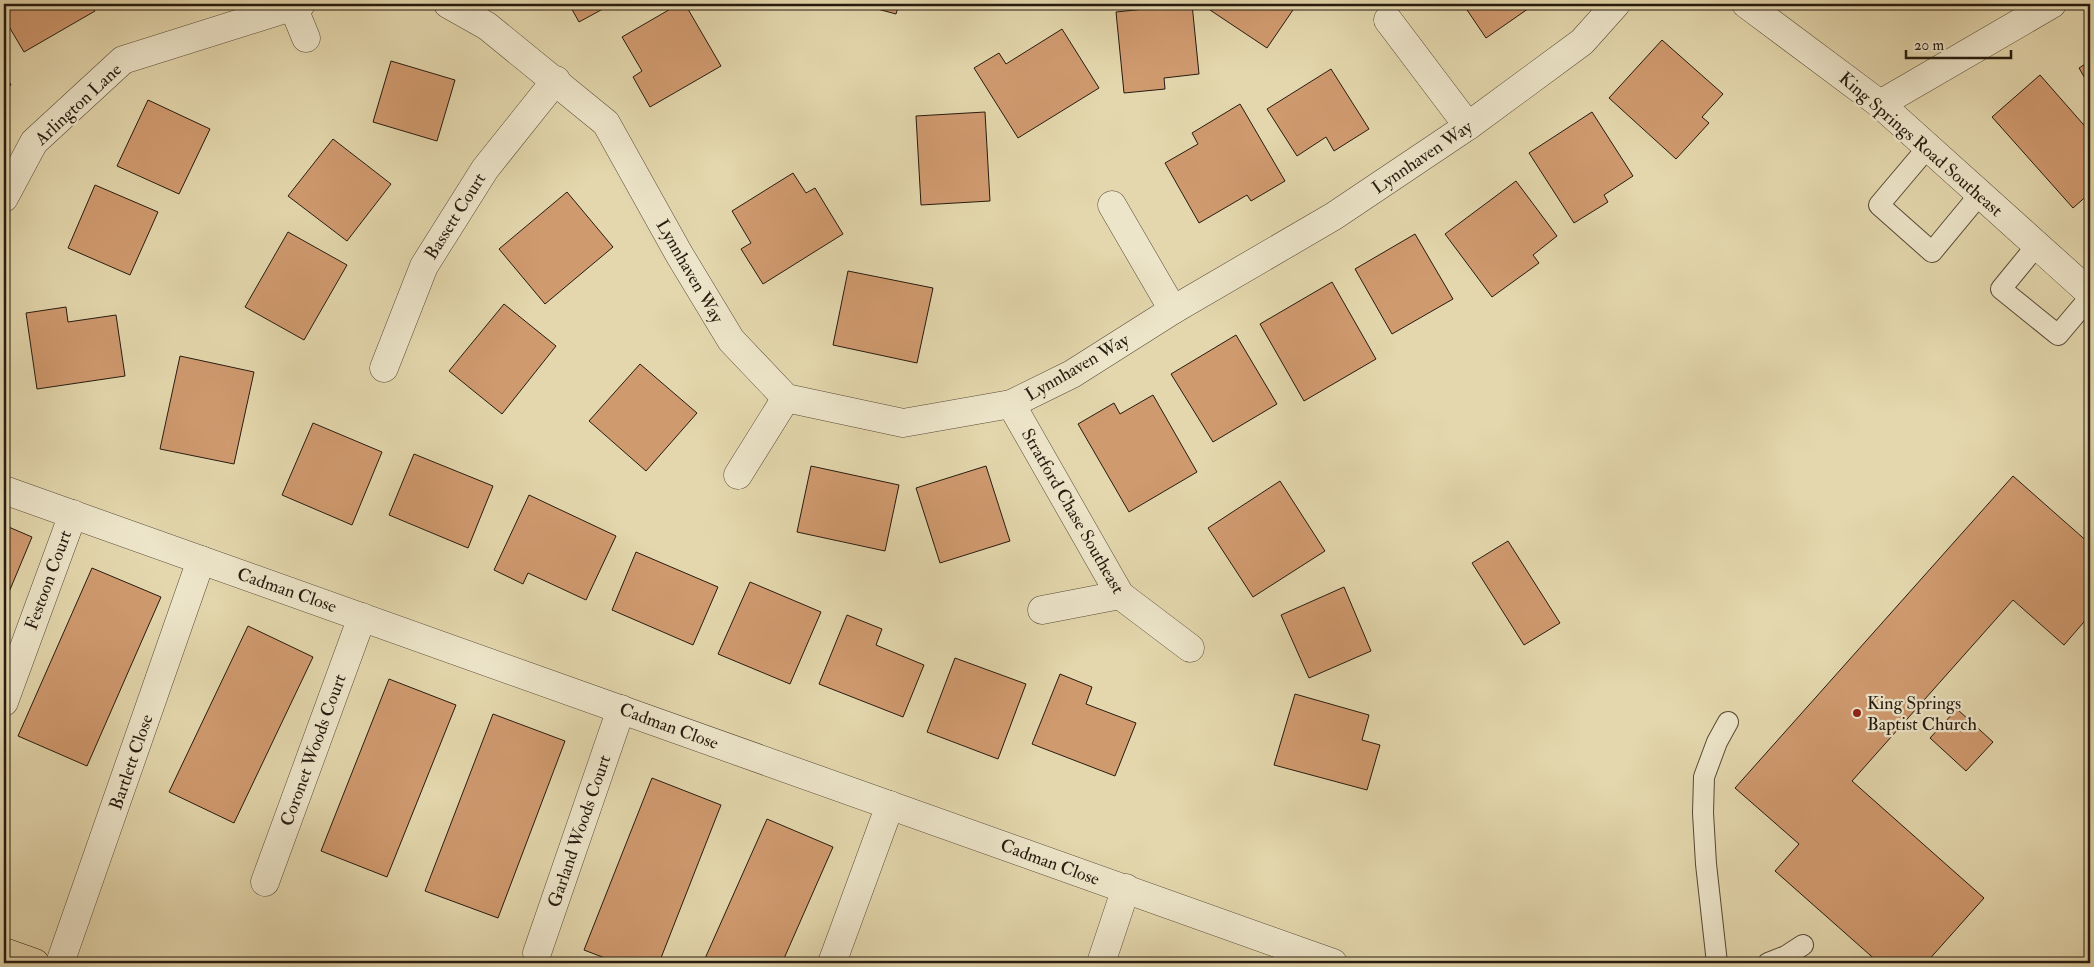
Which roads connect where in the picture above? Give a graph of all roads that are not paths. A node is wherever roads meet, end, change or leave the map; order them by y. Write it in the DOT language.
graph roads {
  1 [pos="296,4"];
  2 [pos="448,4"];
  3 [pos="1616,4"];
  4 [pos="1746,4"];
  5 [pos="2052,4"];
  6 [pos="1388,20"];
  7 [pos="306,38"];
  8 [pos="556,80"];
  9 [pos="1880,104"];
  10 [pos="1468,126"];
  11 [pos="1928,147"];
  12 [pos="1980,194"];
  13 [pos="4,198"];
  14 [pos="1112,204"];
  15 [pos="2037,245"];
  16 [pos="2090,293"];
  17 [pos="2090,297"];
  18 [pos="1173,310"];
  19 [pos="384,368"];
  20 [pos="786,398"];
  21 [pos="1011,404"];
  22 [pos="738,474"];
  23 [pos="4,490"];
  24 [pos="73,514"];
  25 [pos="201,560"];
  26 [pos="1120,595"];
  27 [pos="1042,610"];
  28 [pos="362,617"];
  29 [pos="1190,648"];
  30 [pos="4,702"];
  31 [pos="621,709"];
  32 [pos="1728,722"];
  33 [pos="890,805"];
  34 [pos="265,882"];
  35 [pos="1126,888"];
  36 [pos="1803,945"];
  37 [pos="4,952"];
  38 [pos="536,953"];
  39 [pos="1279,954"];
  40 [pos="35,963"];
  41 [pos="60,963"];
  42 [pos="832,963"];
  43 [pos="1101,963"];
  44 [pos="1333,963"];
  45 [pos="1717,963"];
  46 [pos="1768,963"];
  1 -- 7 [label="street"];
  1 -- 13 [label="street, Arlington Lane"];
  2 -- 8 [label="street, Lynnhaven Way"];
  3 -- 10 [label="street, Lynnhaven Way"];
  4 -- 9 [label="street, King Springs Road Southeast"];
  5 -- 9 [label="street"];
  6 -- 10 [label="street"];
  8 -- 19 [label="street, Bassett Court"];
  8 -- 20 [label="street, Lynnhaven Way"];
  9 -- 11 [label="street, King Springs Road Southeast"];
  10 -- 18 [label="street, Lynnhaven Way"];
  11 -- 12 [label="street, King Springs Road Southeast"];
  11 -- 12 [label="lane"];
  12 -- 15 [label="street, King Springs Road Southeast"];
  14 -- 18 [label="street"];
  15 -- 16 [label="street, King Springs Road Southeast"];
  15 -- 17 [label="lane"];
  18 -- 21 [label="street, Lynnhaven Way"];
  20 -- 21 [label="street, Lynnhaven Way"];
  20 -- 22 [label="street"];
  21 -- 26 [label="street, Stratford Chase Southeast"];
  23 -- 24 [label="street, Cadman Close"];
  24 -- 25 [label="street, Cadman Close"];
  24 -- 30 [label="street, Festoon Court"];
  25 -- 28 [label="street, Cadman Close"];
  25 -- 41 [label="street, Bartlett Close"];
  26 -- 27 [label="street"];
  26 -- 29 [label="street, Stratford Chase Southeast"];
  28 -- 31 [label="street, Cadman Close"];
  28 -- 34 [label="street, Coronet Woods Court"];
  31 -- 33 [label="street, Cadman Close"];
  31 -- 38 [label="street, Garland Woods Court"];
  32 -- 45 [label="lane"];
  33 -- 35 [label="street, Cadman Close"];
  33 -- 42 [label="street"];
  35 -- 39 [label="street, Cadman Close"];
  35 -- 43 [label="street"];
  36 -- 46 [label="lane"];
  37 -- 40 [label="main road"];
  39 -- 44 [label="street, Cadman Close"];
}
